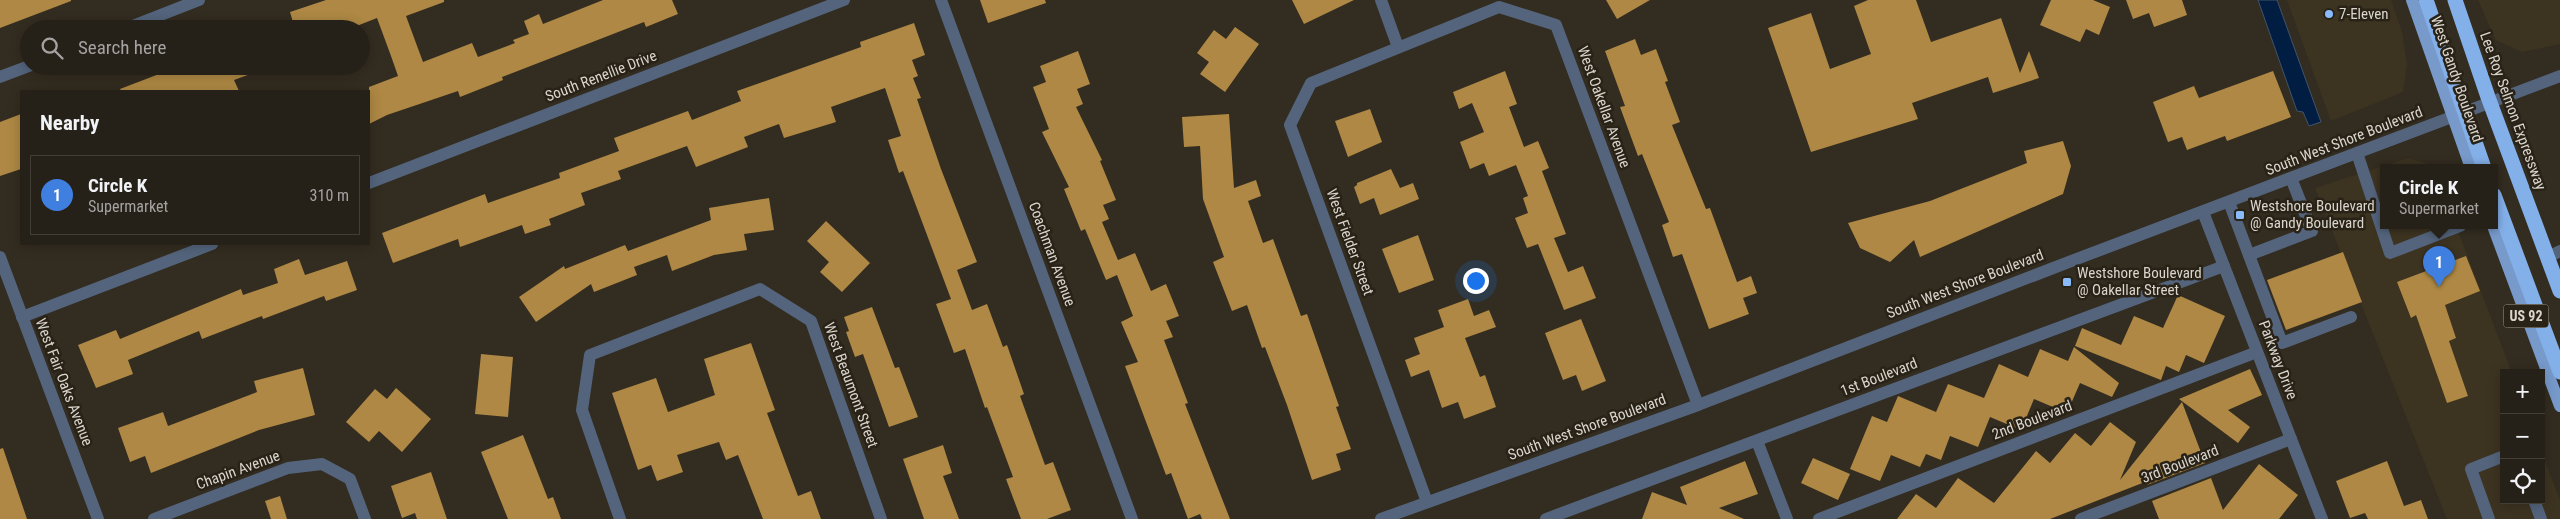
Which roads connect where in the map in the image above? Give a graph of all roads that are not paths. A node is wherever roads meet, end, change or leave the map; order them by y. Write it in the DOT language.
graph roads {
  1 [pos="199,0"];
  2 [pos="844,0"];
  3 [pos="941,0"];
  4 [pos="1381,0"];
  5 [pos="2412,0"];
  6 [pos="2426,0"];
  7 [pos="2455,0"];
  8 [pos="2460,0"];
  9 [pos="148,20"];
  10 [pos="1398,47"];
  11 [pos="20,69"];
  12 [pos="2560,76"];
  13 [pos="0,77"];
  14 [pos="2494,101"];
  15 [pos="2452,117"];
  16 [pos="2357,153"];
  17 [pos="2470,164"];
  18 [pos="2483,164"];
  19 [pos="2291,178"];
  20 [pos="370,183"];
  21 [pos="2229,202"];
  22 [pos="2498,206"];
  23 [pos="2203,212"];
  24 [pos="2380,222"];
  25 [pos="2382,229"];
  26 [pos="2452,229"];
  27 [pos="2494,229"];
  28 [pos="209,245"];
  29 [pos="2556,253"];
  30 [pos="2249,256"];
  31 [pos="0,257"];
  32 [pos="2224,266"];
  33 [pos="2560,278"];
  34 [pos="2560,291"];
  35 [pos="22,317"];
  36 [pos="2351,317"];
  37 [pos="2257,352"];
  38 [pos="2560,372"];
  39 [pos="1698,405"];
  40 [pos="2560,406"];
  41 [pos="2291,439"];
  42 [pos="1757,441"];
  43 [pos="2500,458"];
  44 [pos="1427,502"];
  45 [pos="2535,504"];
  46 [pos="98,519"];
  47 [pos="154,519"];
  48 [pos="364,519"];
  49 [pos="620,519"];
  50 [pos="881,519"];
  51 [pos="1132,519"];
  52 [pos="1381,519"];
  53 [pos="1546,519"];
  54 [pos="1787,519"];
  55 [pos="1819,519"];
  56 [pos="2081,519"];
  57 [pos="2322,519"];
  58 [pos="2489,519"];
  59 [pos="2541,519"];
  1 -- 9 [label="street"];
  2 -- 20 [label="street, South Renellie Drive"];
  3 -- 51 [label="street, Coachman Avenue"];
  4 -- 10 [label="street"];
  5 -- 15 [label="main road, West Gandy Boulevard"];
  6 -- 18 [label="highway, bridge"];
  7 -- 34 [label="highway, Lee Roy Selmon Expressway, bridge"];
  8 -- 14 [label="main road, West Gandy Boulevard"];
  10 -- 39 [label="street, West Oakellar Avenue"];
  10 -- 44 [label="street, West Fielder Street"];
  11 -- 13 [label="street"];
  12 -- 14 [label="street, South West Shore Boulevard"];
  14 -- 15 [label="street, South West Shore Boulevard"];
  14 -- 29 [label="main road, West Gandy Boulevard"];
  15 -- 16 [label="street, South West Shore Boulevard"];
  15 -- 17 [label="main road, West Gandy Boulevard"];
  16 -- 19 [label="street, South West Shore Boulevard"];
  16 -- 24 [label="street"];
  19 -- 21 [label="street, South West Shore Boulevard"];
  19 -- 30 [label="street"];
  21 -- 23 [label="street, South West Shore Boulevard"];
  21 -- 30 [label="street"];
  22 -- 38 [label="highway"];
  23 -- 32 [label="street, Parkway Drive"];
  23 -- 39 [label="street, South West Shore Boulevard"];
  25 -- 26 [label="street"];
  27 -- 40 [label="main road, US 92"];
  28 -- 35 [label="street"];
  29 -- 33 [label="main road, West Gandy Boulevard"];
  30 -- 36 [label="street"];
  31 -- 35 [label="street, West Fair Oaks Avenue"];
  32 -- 37 [label="street, Parkway Drive"];
  32 -- 42 [label="street, 1st Boulevard"];
  35 -- 46 [label="street, West Fair Oaks Avenue"];
  37 -- 41 [label="street, Parkway Drive"];
  37 -- 55 [label="street, 2nd Boulevard"];
  39 -- 44 [label="street, South West Shore Boulevard"];
  41 -- 56 [label="street, 3rd Boulevard"];
  41 -- 57 [label="street, Parkway Drive"];
  42 -- 53 [label="street, 1st Boulevard"];
  42 -- 54 [label="street"];
  43 -- 58 [label="street"];
  44 -- 52 [label="street, South West Shore Boulevard"];
  45 -- 59 [label="street"];
  47 -- 48 [label="street, Chapin Avenue"];
  49 -- 50 [label="street, West Beaumont Street"];
}
